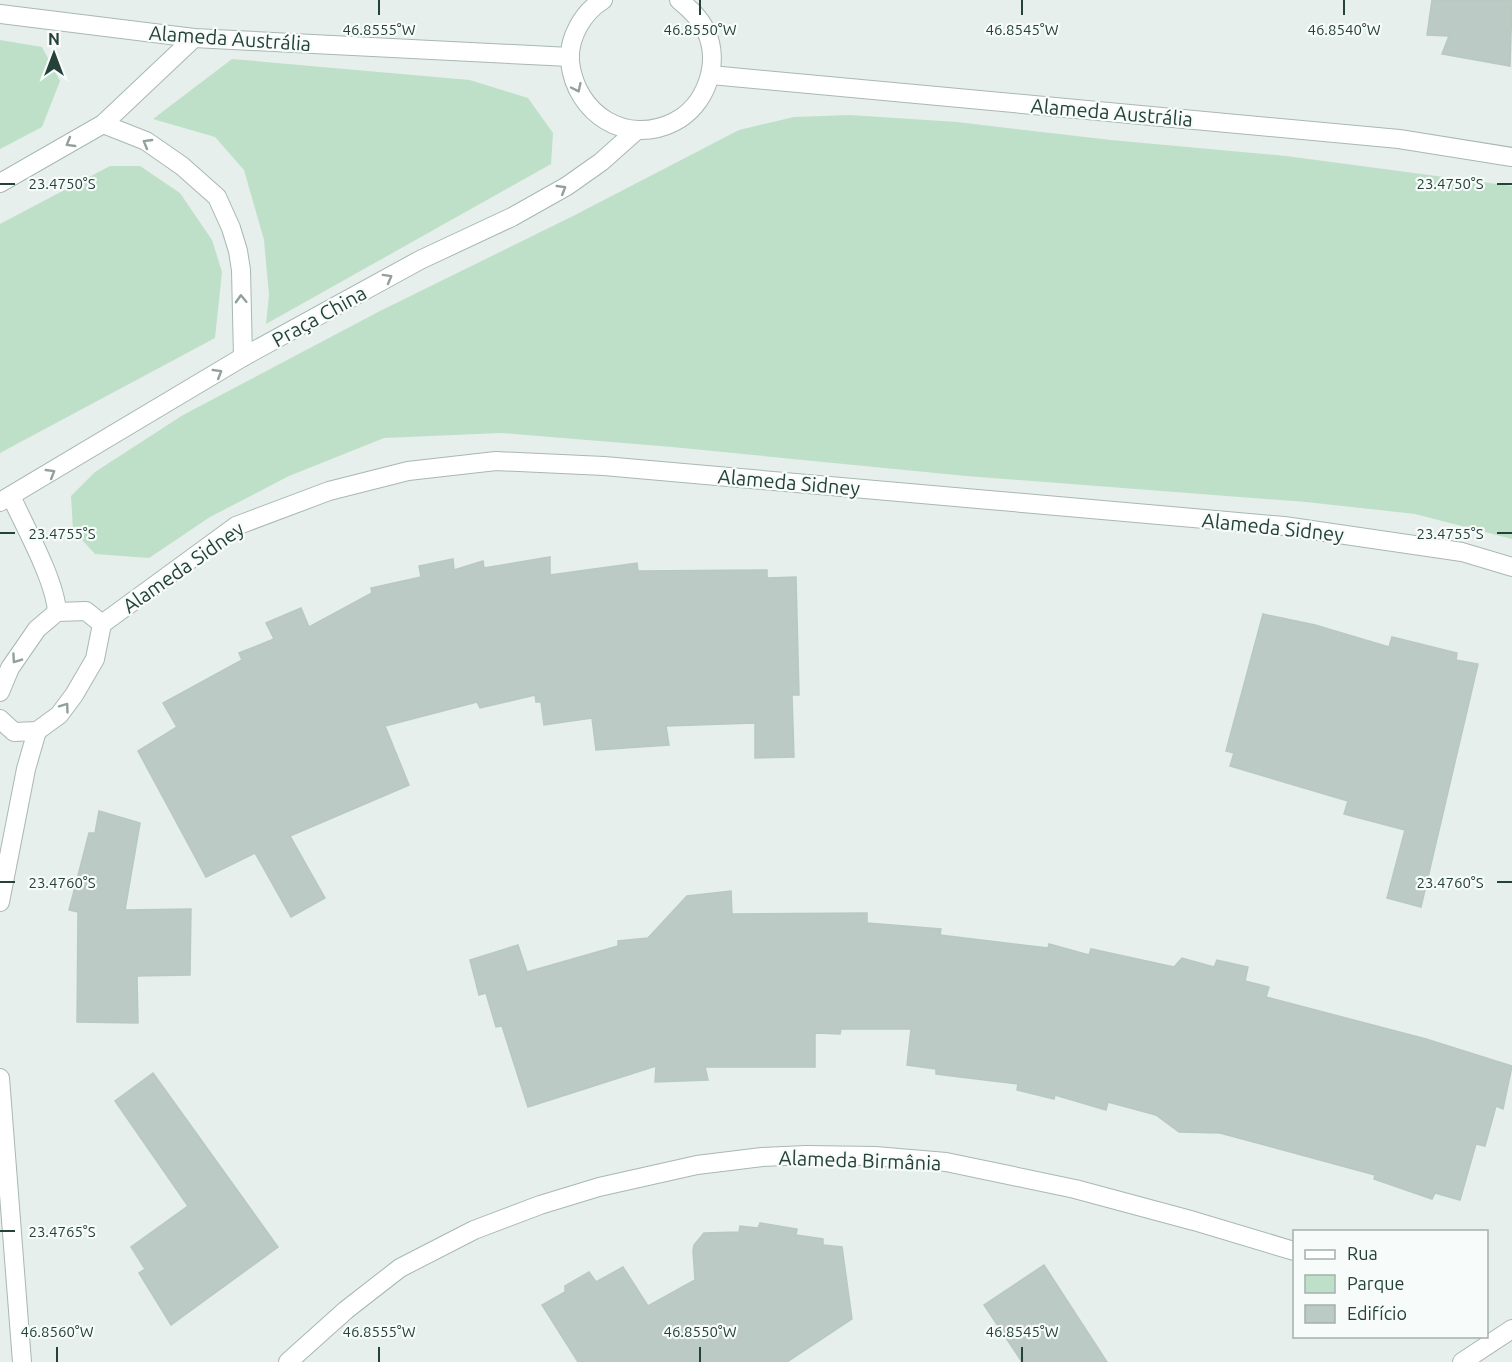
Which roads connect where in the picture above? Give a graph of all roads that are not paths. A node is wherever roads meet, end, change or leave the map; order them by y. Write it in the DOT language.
graph roads {
  1 [pos="680,0"];
  2 [pos="599,1"];
  3 [pos="0,14"];
  4 [pos="194,38"];
  5 [pos="570,57"];
  6 [pos="711,75"];
  7 [pos="103,123"];
  8 [pos="637,130"];
  9 [pos="1512,157"];
  10 [pos="0,183"];
  11 [pos="243,357"];
  12 [pos="5,499"];
  13 [pos="1512,567"];
  14 [pos="57,612"];
  15 [pos="102,624"];
  16 [pos="0,692"];
  17 [pos="0,719"];
  18 [pos="37,731"];
  19 [pos="0,902"];
  20 [pos="0,1078"];
  21 [pos="1293,1251"];
  22 [pos="1500,1330"];
  23 [pos="22,1362"];
  24 [pos="288,1362"];
  25 [pos="1462,1362"];
  1 -- 6 [label="street"];
  2 -- 5 [label="street"];
  3 -- 4 [label="street, Alameda Austrália"];
  4 -- 5 [label="street, Alameda Austrália"];
  4 -- 7 [label="street"];
  5 -- 8 [label="street, one-way"];
  6 -- 8 [label="street"];
  6 -- 9 [label="street, Alameda Austrália"];
  7 -- 10 [label="street, one-way"];
  11 -- 7 [label="street, one-way"];
  11 -- 8 [label="street, Praça China, one-way"];
  12 -- 11 [label="street, Praça China, one-way"];
  12 -- 14 [label="street"];
  13 -- 15 [label="street, Alameda Sidney"];
  14 -- 15 [label="street"];
  14 -- 16 [label="street, one-way"];
  18 -- 15 [label="street, one-way"];
  17 -- 18 [label="street"];
  18 -- 19 [label="street"];
  20 -- 23 [label="street"];
  21 -- 24 [label="street, Alameda Birmânia"];
  22 -- 25 [label="street"];
}
